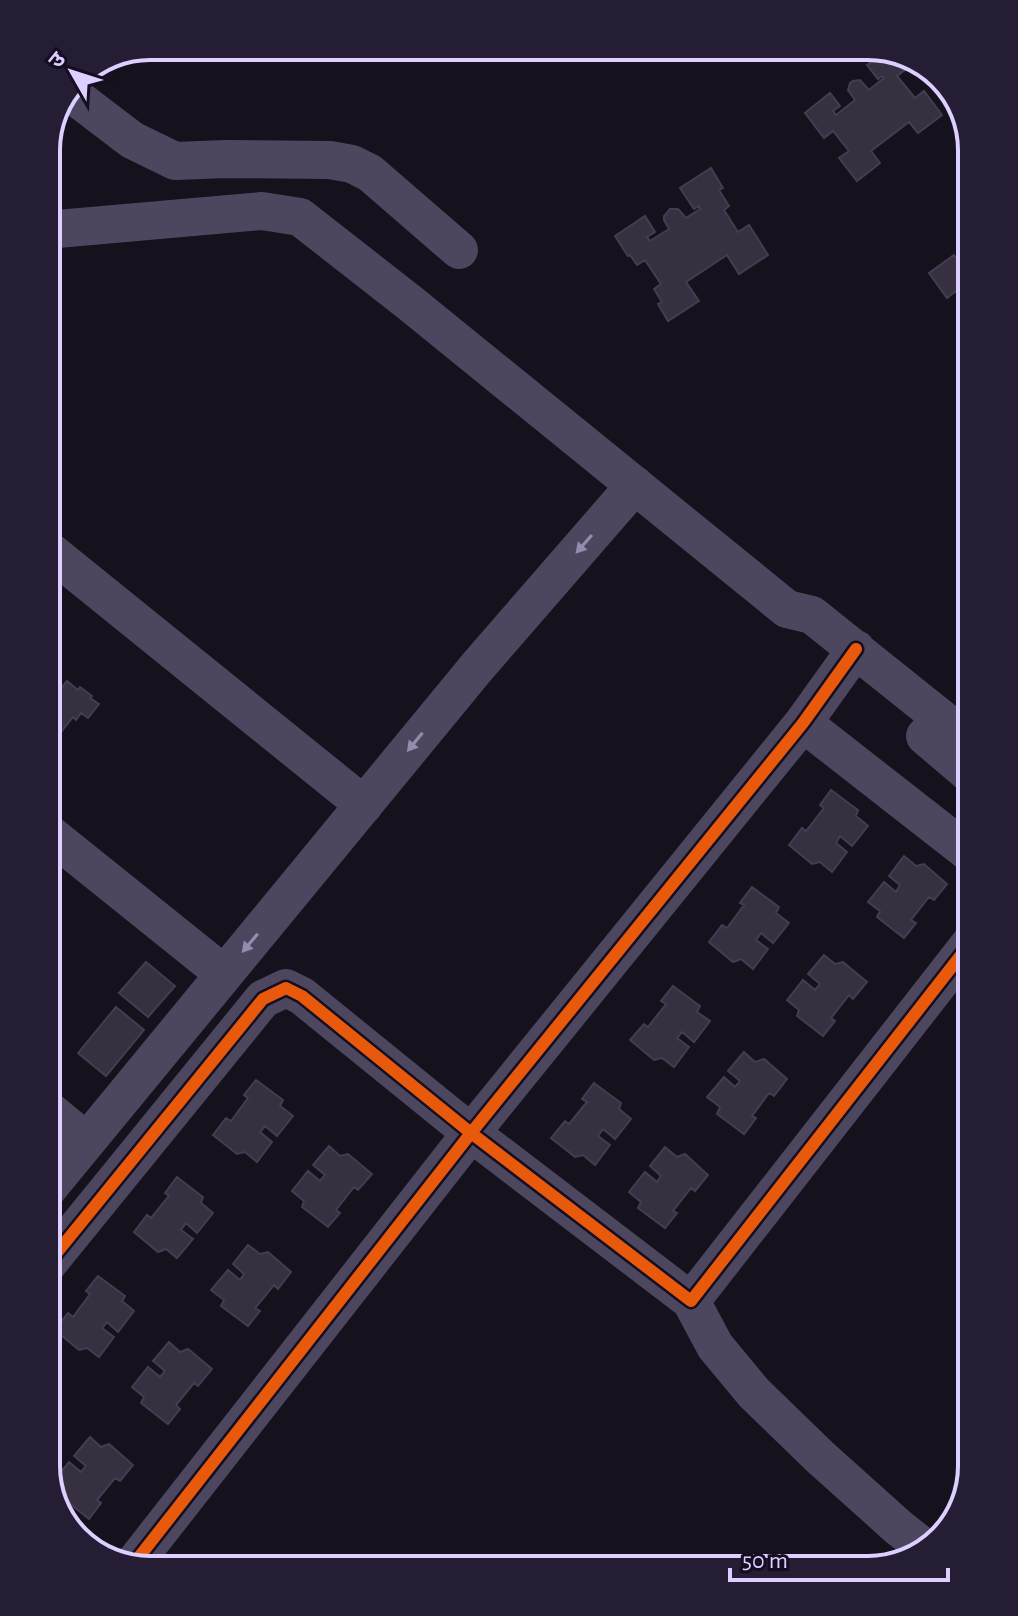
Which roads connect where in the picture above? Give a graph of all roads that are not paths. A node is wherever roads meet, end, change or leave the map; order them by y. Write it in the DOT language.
graph roads {
  1 [pos="95,112"];
  2 [pos="60,229"];
  3 [pos="459,250"];
  4 [pos="635,485"];
  5 [pos="60,559"];
  6 [pos="850,659"];
  7 [pos="803,723"];
  8 [pos="958,733"];
  9 [pos="958,763"];
  10 [pos="364,805"];
  11 [pos="60,842"];
  12 [pos="958,844"];
  13 [pos="958,959"];
  14 [pos="224,974"];
  15 [pos="60,1120"];
  16 [pos="471,1133"];
  17 [pos="86,1141"];
  18 [pos="60,1174"];
  19 [pos="60,1249"];
  20 [pos="691,1301"];
  21 [pos="917,1542"];
  22 [pos="140,1555"];
  1 -- 3 [label="street"];
  2 -- 4 [label="street"];
  4 -- 6 [label="street"];
  4 -- 10 [label="street, one-way"];
  5 -- 10 [label="street"];
  6 -- 7 [label="street"];
  6 -- 8 [label="street"];
  6 -- 9 [label="street"];
  7 -- 12 [label="street"];
  7 -- 16 [label="street"];
  10 -- 14 [label="street, one-way"];
  11 -- 14 [label="street"];
  13 -- 20 [label="street"];
  14 -- 17 [label="street"];
  15 -- 17 [label="street"];
  16 -- 19 [label="street"];
  16 -- 20 [label="street"];
  16 -- 22 [label="street"];
  17 -- 18 [label="street"];
  20 -- 21 [label="street"];
}
